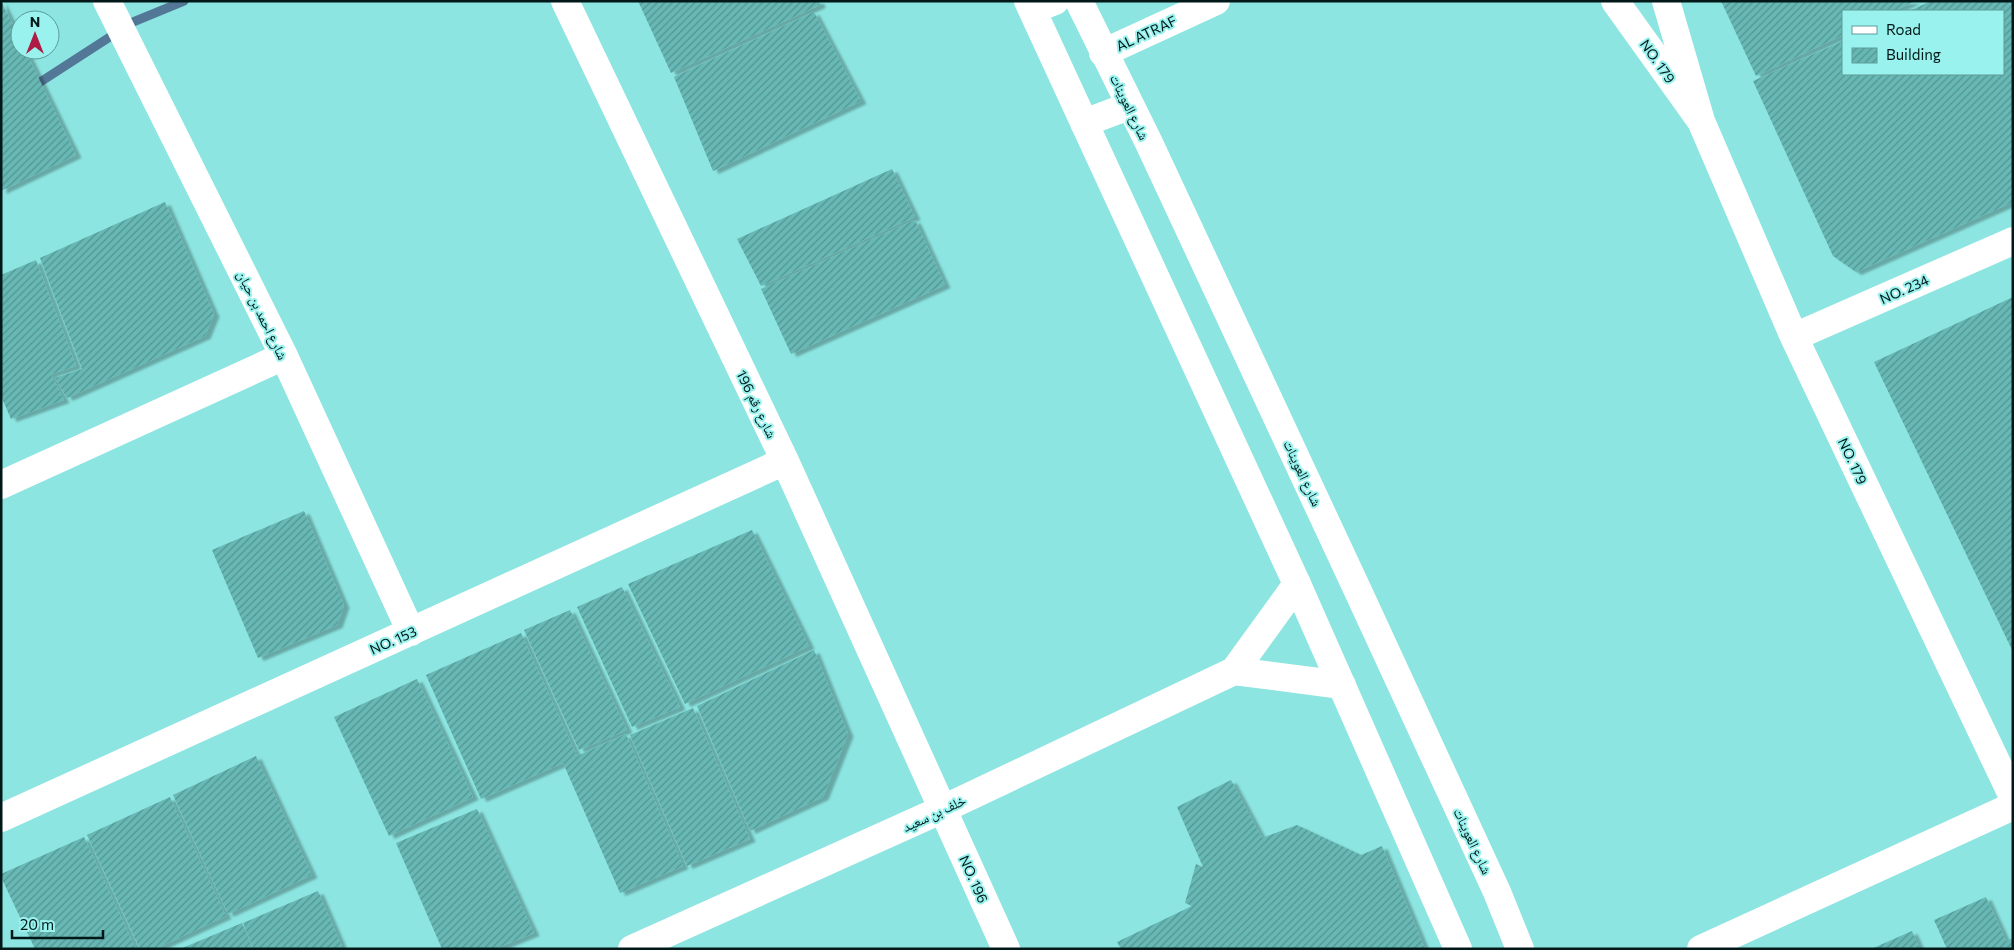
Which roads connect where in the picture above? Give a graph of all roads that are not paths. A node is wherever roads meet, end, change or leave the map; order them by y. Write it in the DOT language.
graph roads {
  1 [pos="107,1"];
  2 [pos="565,1"];
  3 [pos="1079,1"];
  4 [pos="1216,1"];
  5 [pos="1615,1"];
  6 [pos="1666,1"];
  7 [pos="1038,4"];
  8 [pos="1104,53"];
  9 [pos="1130,106"];
  10 [pos="1700,121"];
  11 [pos="1084,124"];
  12 [pos="2013,241"];
  13 [pos="1794,336"];
  14 [pos="284,356"];
  15 [pos="784,461"];
  16 [pos="1,485"];
  17 [pos="1297,584"];
  18 [pos="411,632"];
  19 [pos="1234,671"];
  20 [pos="1342,685"];
  21 [pos="2013,797"];
  22 [pos="2013,806"];
  23 [pos="943,809"];
  24 [pos="1,818"];
  25 [pos="632,949"];
  26 [pos="1006,949"];
  27 [pos="1458,949"];
  28 [pos="1520,949"];
  29 [pos="1701,949"];
  1 -- 14 [label="street, شارع احمد بن حيان"];
  2 -- 15 [label="street, شارع رقم 196"];
  3 -- 8 [label="street, شارع العوينات"];
  4 -- 8 [label="street, AL ATRAF"];
  5 -- 10 [label="street, NO. 179"];
  6 -- 10 [label="street, NO. 179"];
  7 -- 11 [label="street"];
  8 -- 9 [label="street, شارع العوينات"];
  9 -- 11 [label="street"];
  9 -- 28 [label="street, شارع العوينات"];
  10 -- 13 [label="street, NO. 179"];
  11 -- 17 [label="street"];
  12 -- 13 [label="street, NO. 234"];
  13 -- 21 [label="street, NO. 179"];
  14 -- 16 [label="street"];
  14 -- 18 [label="street, شارع احمد بن حيان"];
  15 -- 18 [label="street, NO. 153"];
  15 -- 23 [label="street, شارع رقم 196"];
  17 -- 19 [label="street, خلف بن سعيد"];
  17 -- 20 [label="street"];
  18 -- 24 [label="street, NO. 153"];
  19 -- 20 [label="street"];
  19 -- 23 [label="street, خلف بن سعيد"];
  20 -- 27 [label="street"];
  22 -- 29 [label="street"];
  23 -- 25 [label="street, خلف بن سعيد"];
  23 -- 26 [label="street, NO. 196"];
}
